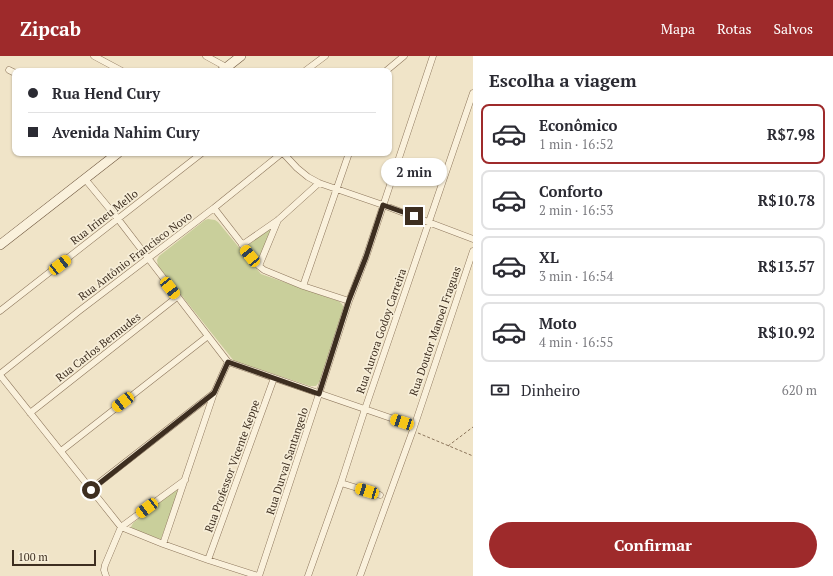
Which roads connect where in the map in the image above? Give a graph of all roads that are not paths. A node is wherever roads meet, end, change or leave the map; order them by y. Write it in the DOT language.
graph roads {
  1 [pos="94,56"];
  2 [pos="206,56"];
  3 [pos="241,56"];
  4 [pos="325,56"];
  5 [pos="404,56"];
  6 [pos="433,56"];
  7 [pos="116,68"];
  8 [pos="223,68"];
  9 [pos="225,68"];
  10 [pos="309,68"];
  11 [pos="390,68"];
  12 [pos="473,93"];
  13 [pos="114,156"];
  14 [pos="198,156"];
  15 [pos="278,156"];
  16 [pos="285,156"];
  17 [pos="348,156"];
  18 [pos="85,179"];
  19 [pos="319,183"];
  20 [pos="336,188"];
  21 [pos="383,205"];
  22 [pos="214,208"];
  23 [pos="118,219"];
  24 [pos="278,220"];
  25 [pos="429,222"];
  26 [pos="473,239"];
  27 [pos="0,245"];
  28 [pos="242,245"];
  29 [pos="473,251"];
  30 [pos="148,259"];
  31 [pos="259,266"];
  32 [pos="303,286"];
  33 [pos="177,297"];
  34 [pos="349,300"];
  35 [pos="0,312"];
  36 [pos="208,336"];
  37 [pos="228,362"];
  38 [pos="0,375"];
  39 [pos="274,378"];
  40 [pos="214,393"];
  41 [pos="319,394"];
  42 [pos="364,409"];
  43 [pos="30,413"];
  44 [pos="413,428"];
  45 [pos="61,451"];
  46 [pos="185,480"];
  47 [pos="341,483"];
  48 [pos="91,490"];
  49 [pos="380,495"];
  50 [pos="121,527"];
  51 [pos="163,544"];
  52 [pos="208,560"];
  53 [pos="106,576"];
  54 [pos="258,576"];
  55 [pos="308,576"];
  56 [pos="360,576"];
  1 -- 7 [label="street"];
  2 -- 8 [label="street"];
  3 -- 9 [label="main road"];
  4 -- 10 [label="street"];
  5 -- 11 [label="street"];
  6 -- 21 [label="street, Rua Durval Santangelo"];
  12 -- 25 [label="street, Rua Aurora Godoy Carreira"];
  13 -- 18 [label="main road"];
  14 -- 23 [label="street, Rua Irineu Mello"];
  15 -- 22 [label="street, Rua Antônio Francisco Novo"];
  16 -- 19 [label="street"];
  17 -- 20 [label="street"];
  18 -- 23 [label="street"];
  18 -- 27 [label="main road"];
  19 -- 20 [label="street"];
  19 -- 24 [label="street"];
  20 -- 21 [label="street"];
  20 -- 32 [label="street"];
  21 -- 25 [label="street"];
  21 -- 34 [label="street, Rua Durval Santangelo"];
  22 -- 28 [label="street"];
  22 -- 30 [label="street, Rua Antônio Francisco Novo"];
  23 -- 30 [label="street"];
  23 -- 35 [label="street, Rua Irineu Mello"];
  24 -- 28 [label="street"];
  24 -- 31 [label="street"];
  25 -- 26 [label="street"];
  25 -- 42 [label="street, Rua Aurora Godoy Carreira"];
  28 -- 31 [label="street"];
  29 -- 44 [label="street, Rua Doutor Manoel Fraguas"];
  30 -- 33 [label="street"];
  30 -- 38 [label="street, Rua Antônio Francisco Novo"];
  31 -- 32 [label="street"];
  32 -- 34 [label="street"];
  33 -- 36 [label="street"];
  33 -- 43 [label="street, Rua Carlos Bermudes"];
  34 -- 41 [label="street, Rua Durval Santangelo"];
  36 -- 37 [label="street"];
  36 -- 45 [label="street"];
  37 -- 39 [label="street"];
  37 -- 40 [label="street"];
  38 -- 43 [label="street"];
  39 -- 41 [label="street"];
  39 -- 52 [label="street, Rua Professor Vicente Keppe"];
  40 -- 46 [label="street"];
  40 -- 48 [label="street"];
  41 -- 42 [label="street"];
  41 -- 54 [label="street, Rua Durval Santangelo"];
  42 -- 44 [label="street"];
  42 -- 47 [label="street, Rua Aurora Godoy Carreira"];
  43 -- 45 [label="street"];
  44 -- 56 [label="street, Rua Doutor Manoel Fraguas"];
  45 -- 48 [label="street"];
  46 -- 50 [label="street"];
  46 -- 51 [label="street"];
  47 -- 49 [label="street"];
  47 -- 55 [label="street, Rua Aurora Godoy Carreira"];
  48 -- 50 [label="street"];
  50 -- 51 [label="street"];
  50 -- 53 [label="street"];
  51 -- 52 [label="street"];
  52 -- 54 [label="street"];
}
